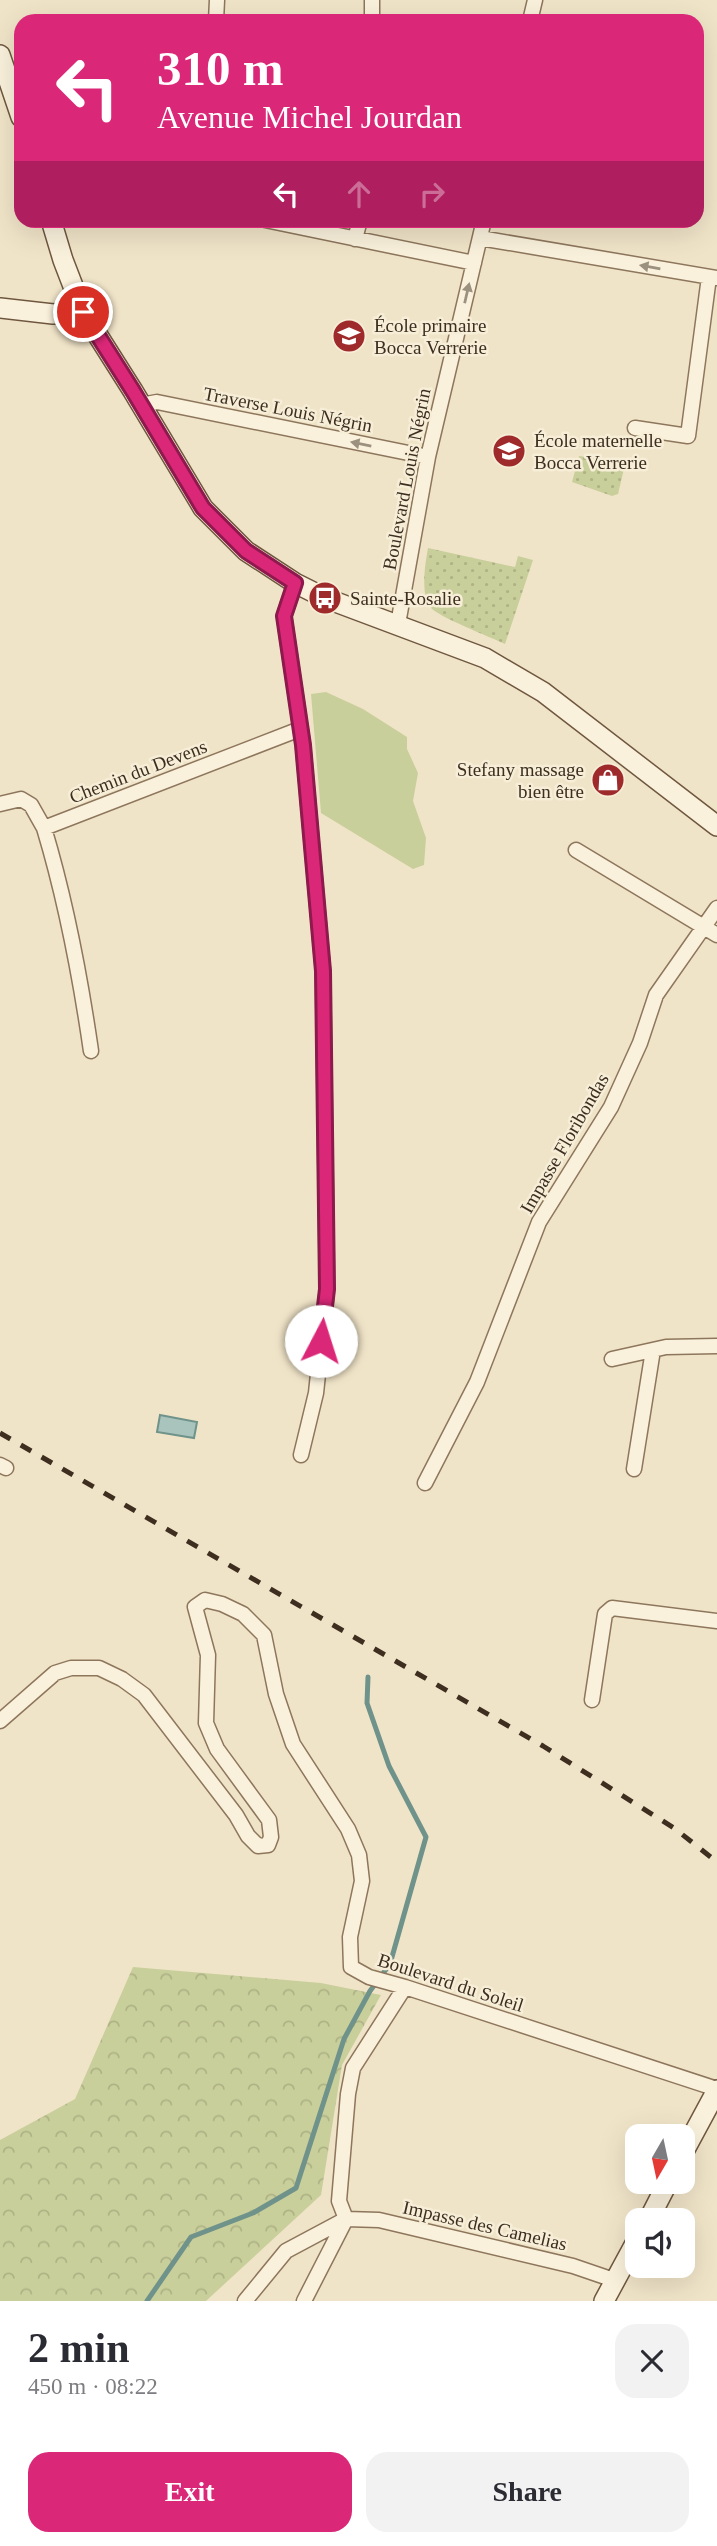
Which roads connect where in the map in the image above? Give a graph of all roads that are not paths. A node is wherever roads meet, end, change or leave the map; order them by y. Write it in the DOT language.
graph roads {
  1 [pos="0,55"];
  2 [pos="14,96"];
  3 [pos="53,228"];
  4 [pos="303,228"];
  5 [pos="358,228"];
  6 [pos="482,228"];
  7 [pos="480,238"];
  8 [pos="355,239"];
  9 [pos="474,262"];
  10 [pos="713,277"];
  11 [pos="0,308"];
  12 [pos="83,312"];
  13 [pos="141,405"];
  14 [pos="635,428"];
  15 [pos="428,457"];
  16 [pos="295,583"];
  17 [pos="398,624"];
  18 [pos="300,729"];
  19 [pos="0,804"];
  20 [pos="717,826"];
  21 [pos="44,828"];
  22 [pos="576,850"];
  23 [pos="717,908"];
  24 [pos="703,927"];
  25 [pos="717,935"];
  26 [pos="91,1051"];
  27 [pos="717,1346"];
  28 [pos="653,1350"];
  29 [pos="611,1359"];
  30 [pos="301,1455"];
  31 [pos="634,1469"];
  32 [pos="425,1483"];
  33 [pos="717,1621"];
  34 [pos="592,1700"];
  35 [pos="0,1721"];
  36 [pos="405,1987"];
  37 [pos="717,2090"];
  38 [pos="695,2131"];
  39 [pos="346,2218"];
  40 [pos="625,2260"];
  41 [pos="614,2280"];
  42 [pos="245,2301"];
  43 [pos="304,2301"];
  44 [pos="604,2301"];
  1 -- 2 [label="street"];
  3 -- 12 [label="street"];
  4 -- 8 [label="street"];
  5 -- 8 [label="street"];
  6 -- 7 [label="street, Boulevard Louis Négrin"];
  7 -- 9 [label="street, Boulevard Louis Négrin"];
  10 -- 7 [label="street, one-way"];
  8 -- 9 [label="street"];
  15 -- 9 [label="street, Boulevard Louis Négrin, one-way"];
  10 -- 14 [label="street"];
  11 -- 12 [label="street"];
  12 -- 13 [label="street"];
  15 -- 13 [label="street, Traverse Louis Négrin, one-way"];
  13 -- 16 [label="street"];
  15 -- 17 [label="street, Boulevard Louis Négrin"];
  16 -- 17 [label="street"];
  16 -- 18 [label="street"];
  17 -- 20 [label="street"];
  18 -- 21 [label="street, Chemin du Devens"];
  18 -- 30 [label="street"];
  19 -- 21 [label="street"];
  21 -- 26 [label="street"];
  22 -- 24 [label="street"];
  23 -- 24 [label="street, Impasse Floribondas"];
  24 -- 25 [label="street"];
  24 -- 32 [label="street, Impasse Floribondas"];
  27 -- 28 [label="street"];
  28 -- 29 [label="street"];
  28 -- 31 [label="street"];
  33 -- 34 [label="street"];
  35 -- 36 [label="street, Boulevard du Soleil"];
  36 -- 37 [label="street, Boulevard du Soleil"];
  36 -- 39 [label="street"];
  37 -- 38 [label="street"];
  39 -- 41 [label="street, Impasse des Camelias"];
  39 -- 42 [label="street"];
  39 -- 43 [label="street"];
  40 -- 41 [label="street"];
  41 -- 44 [label="street"];
}
